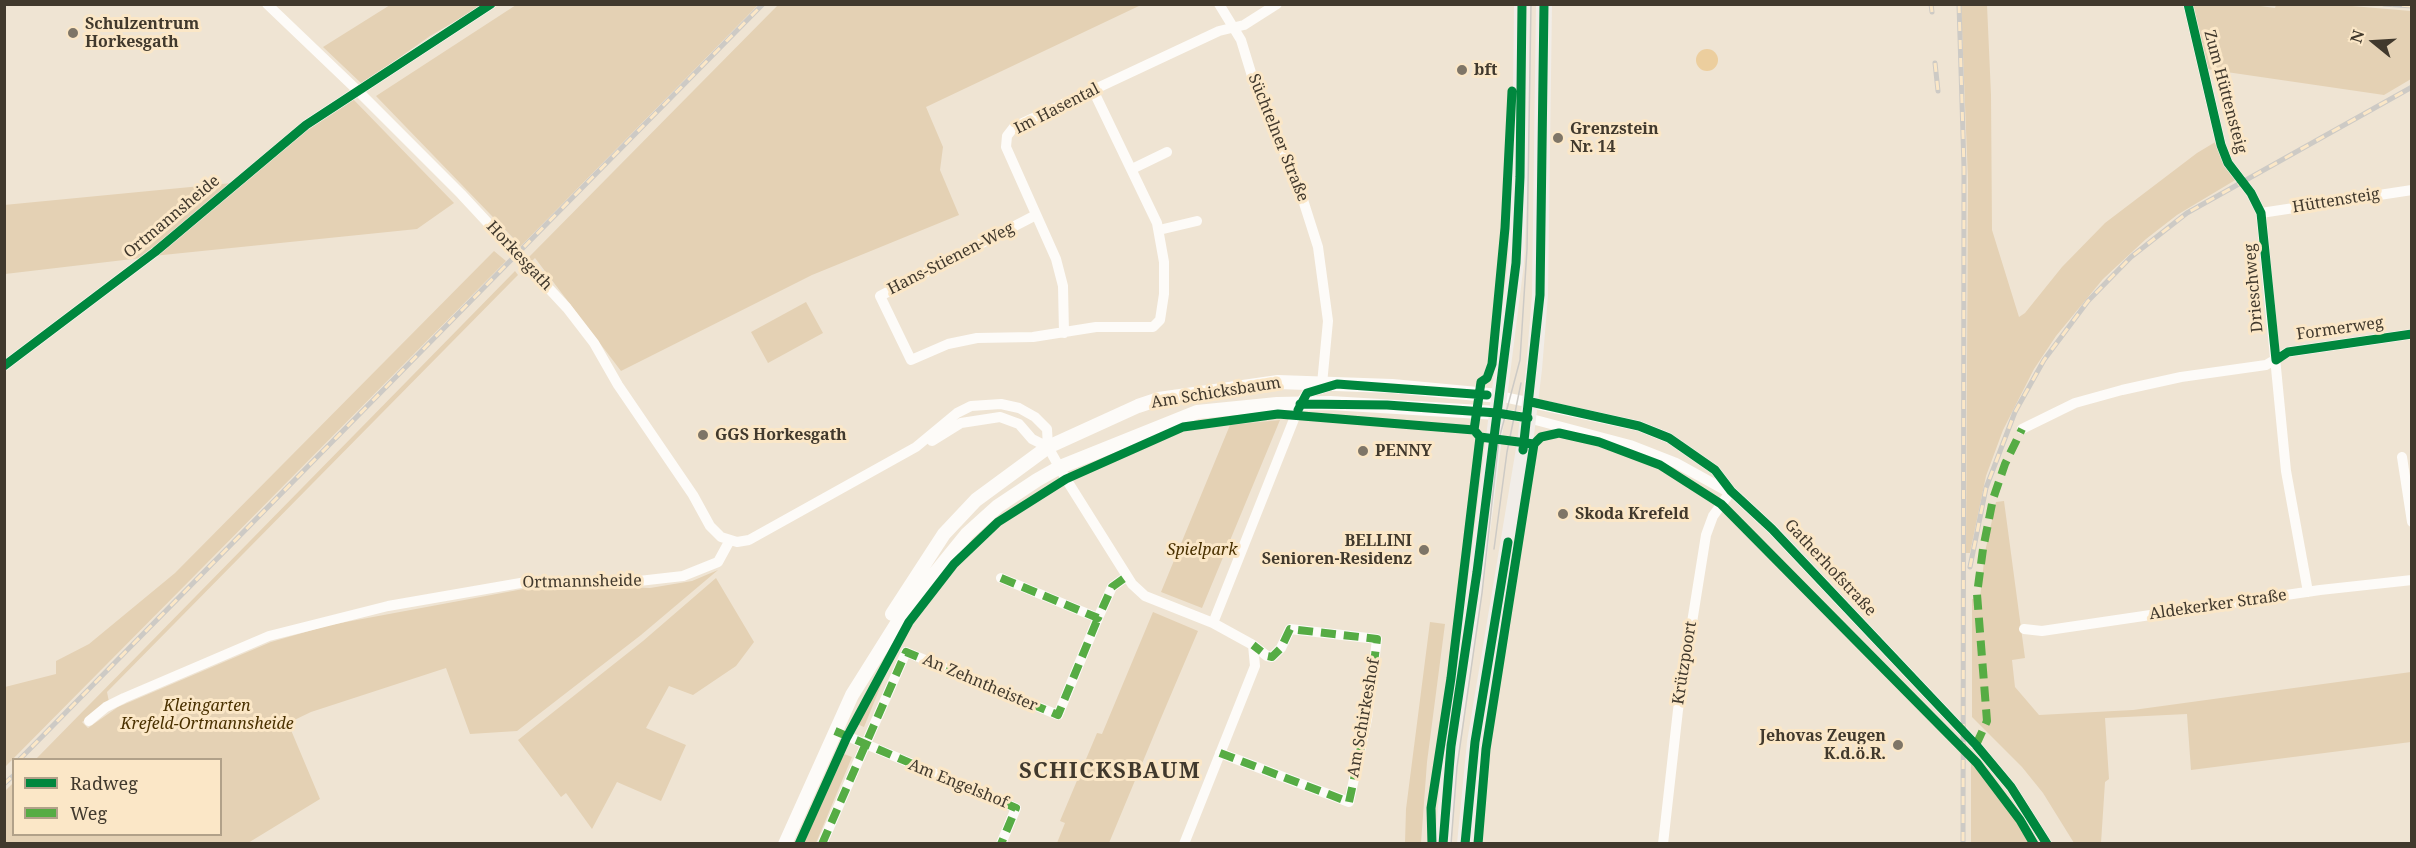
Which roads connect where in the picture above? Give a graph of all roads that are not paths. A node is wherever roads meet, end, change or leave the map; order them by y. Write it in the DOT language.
graph roads {
  1 [pos="267,4"];
  2 [pos="491,4"];
  3 [pos="1219,4"];
  4 [pos="1277,4"];
  5 [pos="1522,4"];
  6 [pos="1544,4"];
  7 [pos="2188,4"];
  8 [pos="1232,27"];
  9 [pos="1093,90"];
  10 [pos="358,91"];
  11 [pos="1167,152"];
  12 [pos="1132,169"];
  13 [pos="2412,190"];
  14 [pos="2261,213"];
  15 [pos="1034,216"];
  16 [pos="1197,221"];
  17 [pos="1159,230"];
  18 [pos="1064,333"];
  19 [pos="2412,334"];
  20 [pos="2276,360"];
  21 [pos="4,366"];
  22 [pos="1322,384"];
  23 [pos="1337,384"];
  24 [pos="1300,404"];
  25 [pos="1498,404"];
  26 [pos="1529,410"];
  27 [pos="2022,429"];
  28 [pos="916,447"];
  29 [pos="1048,447"];
  30 [pos="2402,458"];
  31 [pos="1060,467"];
  32 [pos="1731,491"];
  33 [pos="2412,522"];
  34 [pos="730,540"];
  35 [pos="1126,577"];
  36 [pos="1001,579"];
  37 [pos="2412,580"];
  38 [pos="2308,592"];
  39 [pos="1098,618"];
  40 [pos="1213,623"];
  41 [pos="2024,628"];
  42 [pos="1253,645"];
  43 [pos="852,695"];
  44 [pos="89,722"];
  45 [pos="835,731"];
  46 [pos="865,745"];
  47 [pos="1220,753"];
  48 [pos="823,841"];
  49 [pos="785,843"];
  50 [pos="835,843"];
  51 [pos="1001,843"];
  52 [pos="1184,843"];
  53 [pos="1443,843"];
  54 [pos="1465,843"];
  55 [pos="1664,843"];
  56 [pos="2047,843"];
  1 -- 10 [label="street, Horkesgath"];
  2 -- 10 [label="street, Ortmannsheide"];
  3 -- 8 [label="street, Süchtelner Straße"];
  4 -- 8 [label="street, Im Hasental"];
  5 -- 25 [label="main road"];
  6 -- 26 [label="main road"];
  7 -- 14 [label="street, Zum Hüttensteig"];
  8 -- 9 [label="street, Im Hasental"];
  8 -- 22 [label="street, Süchtelner Straße"];
  9 -- 12 [label="street"];
  9 -- 15 [label="street, Im Hasental"];
  10 -- 21 [label="street, Ortmannsheide"];
  10 -- 34 [label="street, Horkesgath"];
  11 -- 12 [label="street"];
  12 -- 17 [label="street"];
  13 -- 14 [label="street, Hüttensteig"];
  14 -- 20 [label="street, Drieschweg"];
  15 -- 18 [label="street, Im Hasental"];
  15 -- 18 [label="street, Hans-Stienen-Weg"];
  16 -- 17 [label="street"];
  17 -- 18 [label="street"];
  19 -- 20 [label="street, Formerweg"];
  20 -- 27 [label="street, Formerweg"];
  20 -- 38 [label="street, Drieschweg"];
  22 -- 23 [label="street, Am Schicksbaum"];
  22 -- 29 [label="street, Am Schicksbaum"];
  23 -- 24 [label="street"];
  23 -- 25 [label="street, Am Schicksbaum"];
  24 -- 25 [label="street, Am Schicksbaum"];
  24 -- 31 [label="street, Am Schicksbaum"];
  24 -- 40 [label="street"];
  25 -- 26 [label="street, Gatherhofstraße"];
  25 -- 26 [label="street"];
  25 -- 53 [label="main road"];
  26 -- 32 [label="street, Gatherhofstraße"];
  26 -- 32 [label="street, Gatherhofstraße"];
  26 -- 54 [label="main road"];
  28 -- 29 [label="street"];
  28 -- 29 [label="street"];
  28 -- 34 [label="street"];
  29 -- 31 [label="street"];
  29 -- 43 [label="street, Am Schicksbaum"];
  30 -- 33 [label="street"];
  31 -- 35 [label="street"];
  31 -- 43 [label="street, Am Schicksbaum"];
  32 -- 55 [label="street, Krützpoort"];
  32 -- 56 [label="street, Gatherhofstraße"];
  34 -- 44 [label="street, Ortmannsheide"];
  35 -- 39 [label="street, An Zehntheister"];
  35 -- 40 [label="street"];
  36 -- 39 [label="street"];
  37 -- 38 [label="street, Aldekerker Straße"];
  38 -- 41 [label="street, Aldekerker Straße"];
  39 -- 46 [label="street, An Zehntheister"];
  40 -- 42 [label="street"];
  42 -- 47 [label="street"];
  42 -- 47 [label="street, Am Schirkeshof"];
  43 -- 45 [label="street, Am Schicksbaum"];
  45 -- 46 [label="street"];
  45 -- 49 [label="street, Am Schicksbaum"];
  46 -- 48 [label="street"];
  46 -- 51 [label="street, Am Engelshof"];
  47 -- 52 [label="street"];
  48 -- 50 [label="street"];
}
